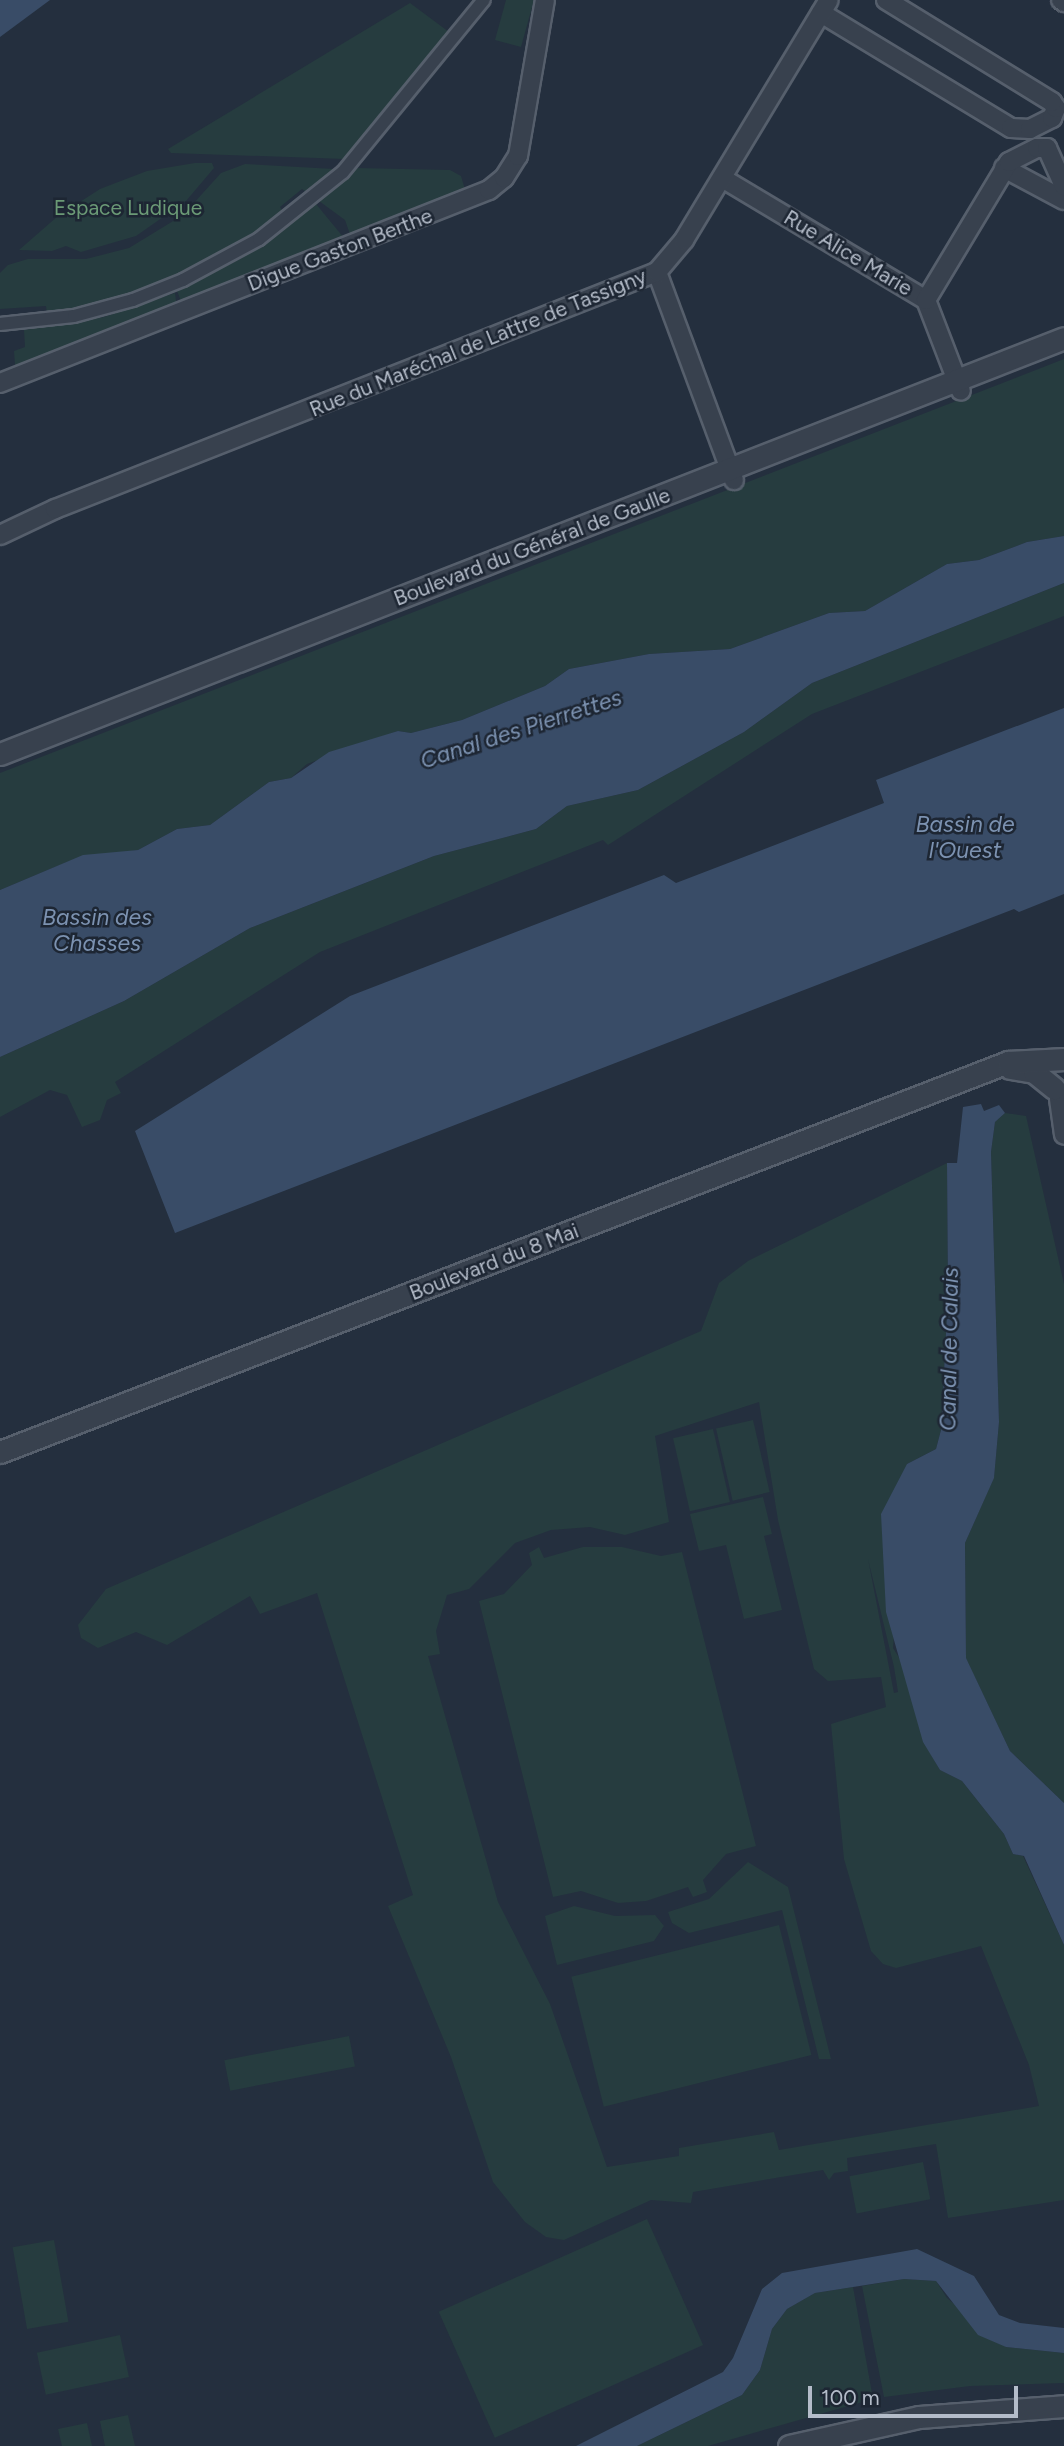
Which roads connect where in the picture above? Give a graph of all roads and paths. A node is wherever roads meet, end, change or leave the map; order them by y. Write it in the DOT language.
graph roads {
  1 [pos="484,0"];
  2 [pos="545,0"];
  3 [pos="886,0"];
  4 [pos="825,7"];
  5 [pos="1004,168"];
  6 [pos="722,178"];
  7 [pos="1064,186"];
  8 [pos="1064,200"];
  9 [pos="657,272"];
  10 [pos="926,300"];
  11 [pos="0,324"];
  12 [pos="1064,338"];
  13 [pos="1064,351"];
  14 [pos="0,383"];
  15 [pos="959,386"];
  16 [pos="732,474"];
  17 [pos="0,535"];
  18 [pos="0,754"];
  19 [pos="0,765"];
  20 [pos="1064,1061"];
  21 [pos="988,1072"];
  22 [pos="1059,1097"];
  23 [pos="1064,1136"];
  24 [pos="0,1452"];
  25 [pos="1064,2406"];
  26 [pos="789,2446"];
  1 -- 11 [label="street, Digue Gaston Berthe"];
  2 -- 14 [label="street, Digue Gaston Berthe"];
  3 -- 4 [label="street"];
  4 -- 6 [label="street, Rue du Maréchal de Lattre de Tassigny"];
  5 -- 7 [label="street"];
  5 -- 8 [label="street"];
  5 -- 10 [label="street"];
  6 -- 9 [label="street, Rue du Maréchal de Lattre de Tassigny"];
  6 -- 10 [label="street, Rue Alice Marie"];
  9 -- 16 [label="street"];
  9 -- 17 [label="street, Rue du Maréchal de Lattre de Tassigny"];
  10 -- 15 [label="street, Rue Alice Marie"];
  12 -- 15 [label="street, Boulevard du Général de Gaulle"];
  13 -- 15 [label="street, Boulevard du Général de Gaulle"];
  15 -- 16 [label="street, Boulevard du Général de Gaulle"];
  16 -- 18 [label="street, Boulevard du Général de Gaulle"];
  16 -- 19 [label="street, Boulevard du Général de Gaulle"];
  20 -- 21 [label="street, Boulevard du 8 Mai"];
  20 -- 22 [label="street"];
  21 -- 22 [label="street, Boulevard du 8 Mai"];
  21 -- 24 [label="street, Boulevard du 8 Mai"];
  22 -- 23 [label="street"];
  25 -- 26 [label="street"];
}
